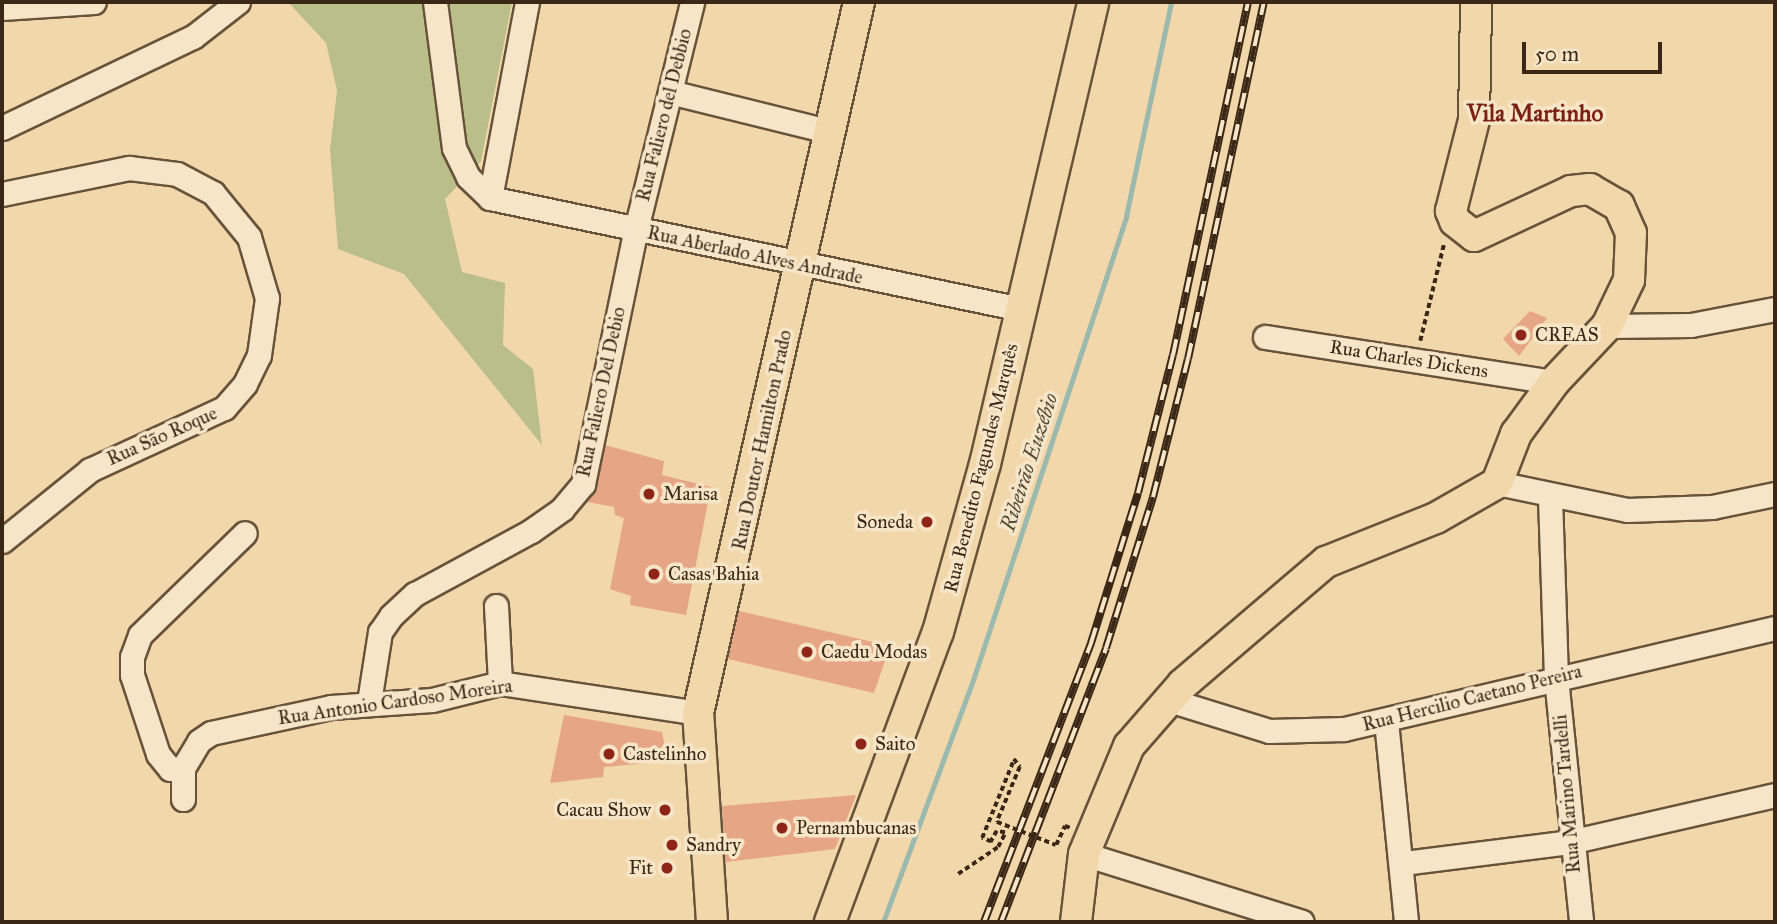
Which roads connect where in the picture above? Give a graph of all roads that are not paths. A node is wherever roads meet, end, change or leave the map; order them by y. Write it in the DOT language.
graph roads {
  1 [pos="94,2"];
  2 [pos="238,2"];
  3 [pos="435,2"];
  4 [pos="527,2"];
  5 [pos="692,2"];
  6 [pos="859,2"];
  7 [pos="1093,2"];
  8 [pos="1476,2"];
  9 [pos="2,8"];
  10 [pos="670,92"];
  11 [pos="2,128"];
  12 [pos="832,132"];
  13 [pos="2,194"];
  14 [pos="490,198"];
  15 [pos="636,229"];
  16 [pos="800,265"];
  17 [pos="1021,309"];
  18 [pos="1775,309"];
  19 [pos="1607,326"];
  20 [pos="1265,337"];
  21 [pos="1553,382"];
  22 [pos="1497,483"];
  23 [pos="1775,494"];
  24 [pos="1550,497"];
  25 [pos="245,533"];
  26 [pos="2,541"];
  27 [pos="496,607"];
  28 [pos="1775,628"];
  29 [pos="1556,678"];
  30 [pos="500,682"];
  31 [pos="1169,700"];
  32 [pos="369,702"];
  33 [pos="698,713"];
  34 [pos="1386,721"];
  35 [pos="183,768"];
  36 [pos="1775,795"];
  37 [pos="183,799"];
  38 [pos="1570,842"];
  39 [pos="1070,849"];
  40 [pos="1404,863"];
  41 [pos="712,922"];
  42 [pos="830,922"];
  43 [pos="1076,922"];
  44 [pos="1302,922"];
  45 [pos="1406,922"];
  46 [pos="1581,922"];
  1 -- 9 [label="street"];
  2 -- 11 [label="street"];
  3 -- 14 [label="street"];
  4 -- 14 [label="street"];
  5 -- 10 [label="street, Rua Faliero del Debbio"];
  6 -- 12 [label="main road, Rua Doutor Hamilton Prado"];
  7 -- 17 [label="main road, Rua Benedito Fagundes Marquês"];
  8 -- 19 [label="main road"];
  10 -- 12 [label="street"];
  10 -- 15 [label="street, Rua Faliero del Debbio"];
  12 -- 16 [label="main road, Rua Doutor Hamilton Prado"];
  13 -- 26 [label="street, Rua São Roque"];
  14 -- 15 [label="street, Rua Aberlado Alves Andrade"];
  15 -- 16 [label="street, Rua Aberlado Alves Andrade"];
  15 -- 32 [label="street, Rua Faliero Del Debio"];
  16 -- 17 [label="street, Rua Aberlado Alves Andrade"];
  16 -- 33 [label="main road, Rua Doutor Hamilton Prado"];
  17 -- 42 [label="main road, Rua Benedito Fagundes Marquês"];
  18 -- 19 [label="street"];
  19 -- 21 [label="main road"];
  20 -- 21 [label="street, Rua Charles Dickens"];
  21 -- 22 [label="main road"];
  22 -- 24 [label="street"];
  22 -- 31 [label="main road"];
  23 -- 24 [label="street"];
  24 -- 29 [label="street, Rua Marino Tardelli"];
  25 -- 35 [label="street"];
  27 -- 30 [label="street"];
  28 -- 29 [label="street, Rua Hercilio Caetano Pereira"];
  29 -- 34 [label="street, Rua Hercilio Caetano Pereira"];
  29 -- 38 [label="street, Rua Marino Tardelli"];
  30 -- 32 [label="street, Rua Antonio Cardoso Moreira"];
  30 -- 33 [label="street, Rua Antonio Cardoso Moreira"];
  31 -- 34 [label="street, Rua Hercilio Caetano Pereira"];
  31 -- 39 [label="main road"];
  32 -- 35 [label="street, Rua Antonio Cardoso Moreira"];
  33 -- 41 [label="main road, Rua Doutor Hamilton Prado"];
  34 -- 40 [label="street"];
  35 -- 37 [label="street"];
  36 -- 38 [label="street"];
  38 -- 40 [label="street"];
  38 -- 46 [label="street, Rua Marino Tardelli"];
  39 -- 43 [label="main road"];
  39 -- 44 [label="street"];
  40 -- 45 [label="street"];
}
